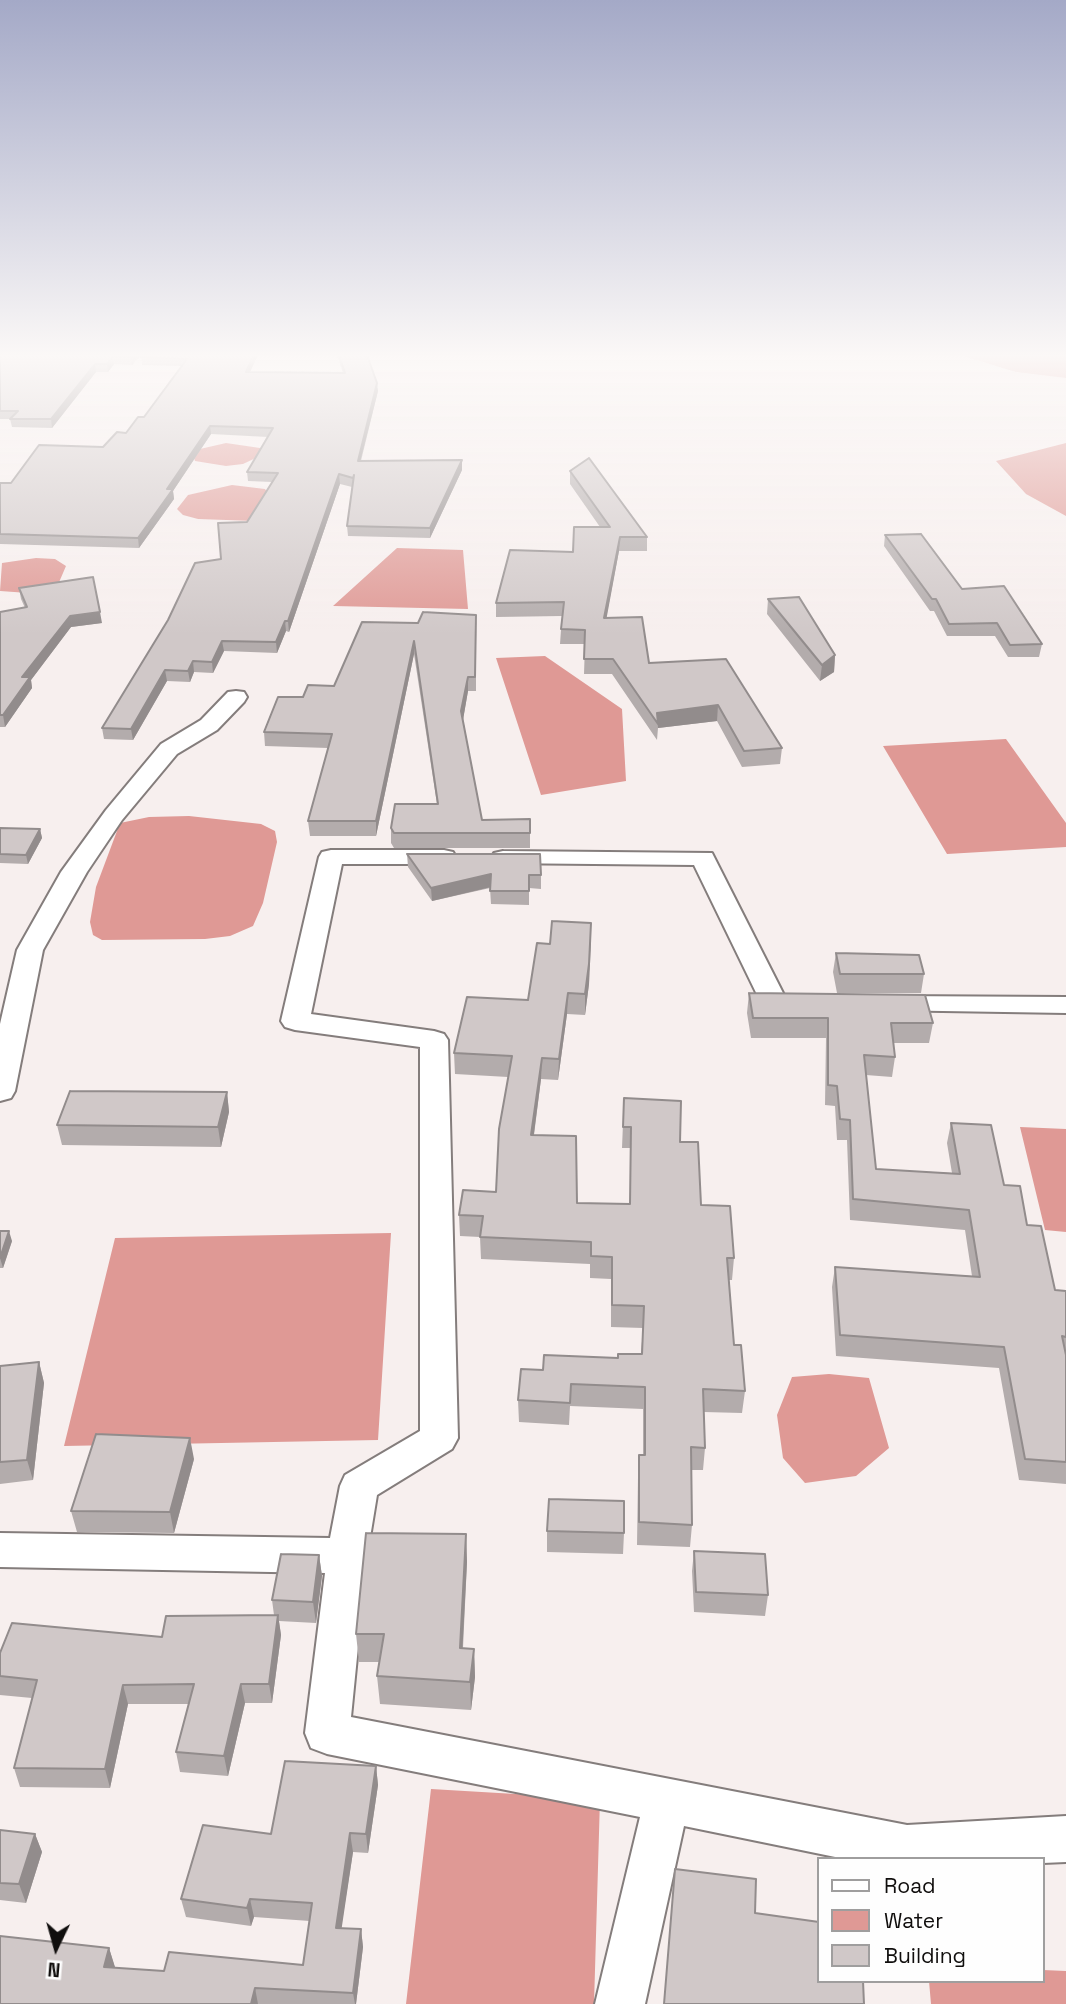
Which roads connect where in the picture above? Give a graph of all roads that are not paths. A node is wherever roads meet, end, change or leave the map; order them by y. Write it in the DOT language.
graph roads {
  1 [pos="236,696"];
  2 [pos="1066,1005"];
  3 [pos="2,1072"];
  4 [pos="0,1550"];
  5 [pos="347,1556"];
  6 [pos="667,1800"];
  7 [pos="1066,1839"];
  8 [pos="620,2004"];
  1 -- 3 [label="street"];
  2 -- 5 [label="street"];
  4 -- 5 [label="street"];
  5 -- 6 [label="street"];
  6 -- 7 [label="street"];
  6 -- 8 [label="street"];
}
